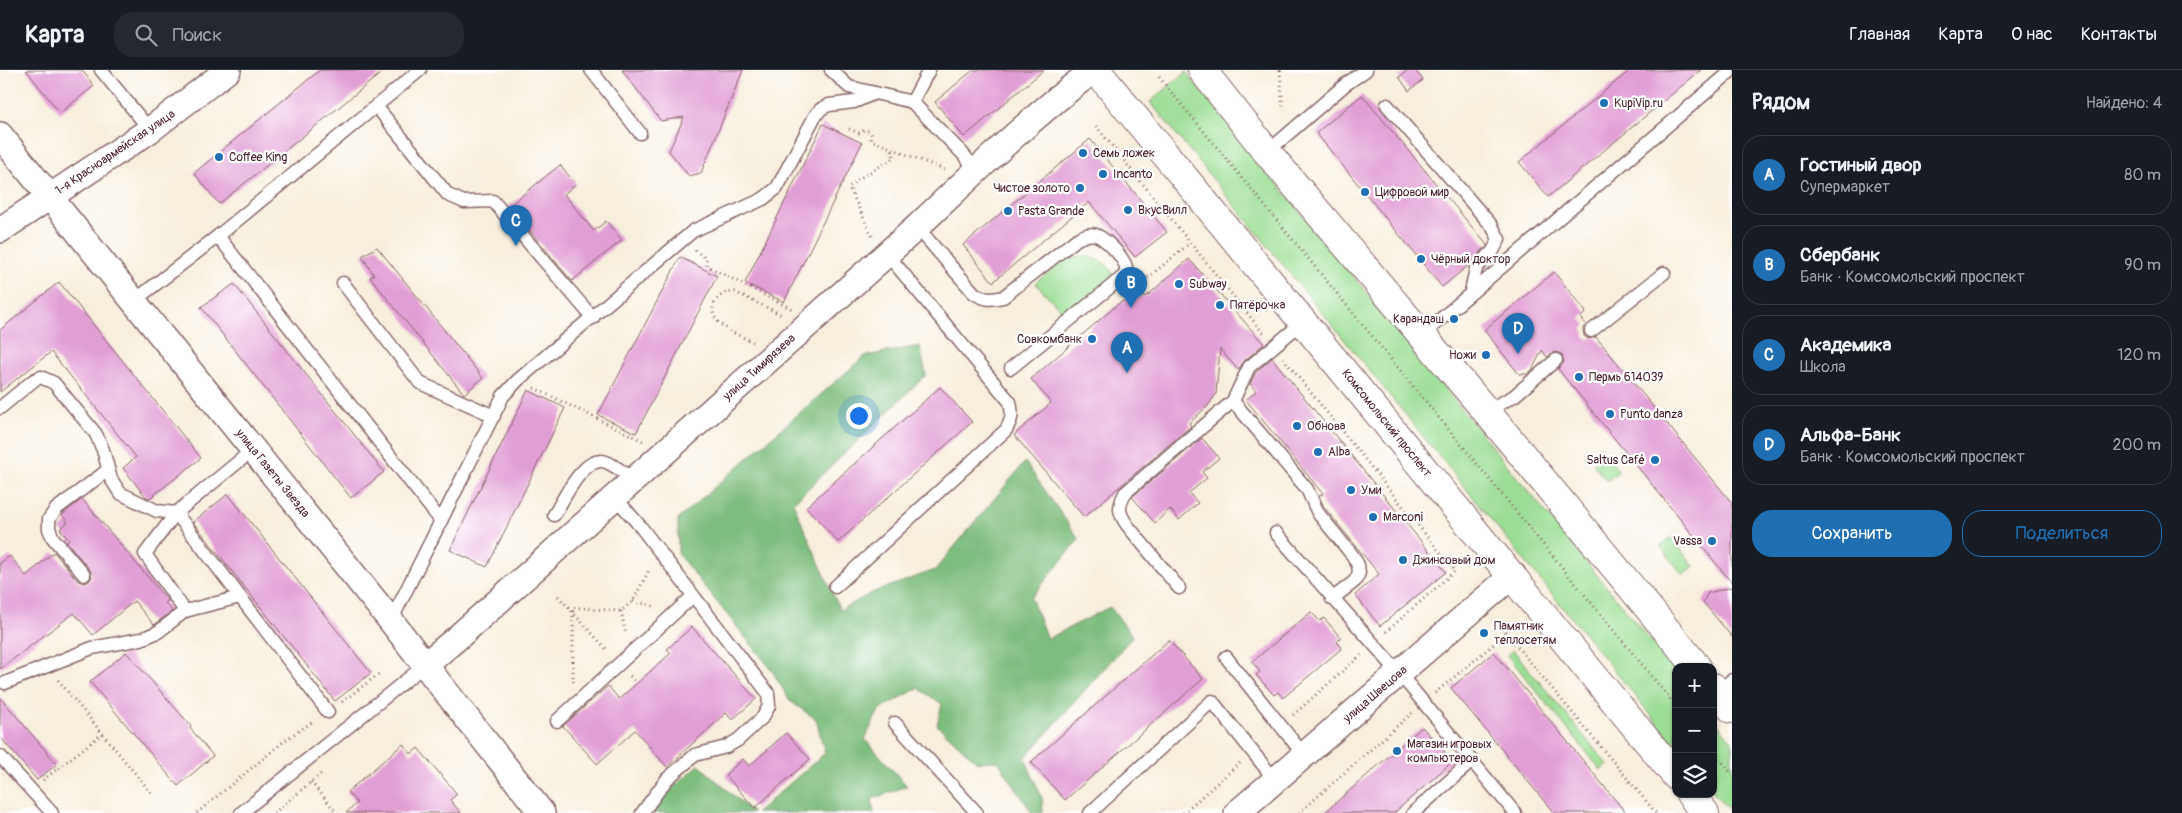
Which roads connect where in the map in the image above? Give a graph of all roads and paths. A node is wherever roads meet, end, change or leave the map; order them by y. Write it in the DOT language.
graph roads {
  1 [pos="101,70"];
  2 [pos="228,70"];
  3 [pos="420,70"];
  4 [pos="591,70"];
  5 [pos="831,70"];
  6 [pos="929,70"];
  7 [pos="1095,70"];
  8 [pos="1202,70"];
  9 [pos="1280,70"];
  10 [pos="1366,70"];
  11 [pos="1729,73"];
  12 [pos="1159,77"];
  13 [pos="875,93"];
  14 [pos="912,102"];
  15 [pos="1387,105"];
  16 [pos="376,106"];
  17 [pos="1282,110"];
  18 [pos="849,129"];
  19 [pos="150,130"];
  20 [pos="640,133"];
  21 [pos="0,135"];
  22 [pos="892,150"];
  23 [pos="1268,152"];
  24 [pos="946,170"];
  25 [pos="976,170"];
  26 [pos="49,197"];
  27 [pos="917,227"];
  28 [pos="0,230"];
  29 [pos="218,236"];
  30 [pos="1190,243"];
  31 [pos="677,245"];
  32 [pos="881,249"];
  33 [pos="1664,273"];
  34 [pos="1125,275"];
  35 [pos="343,283"];
  36 [pos="1471,292"];
  37 [pos="134,301"];
  38 [pos="793,310"];
  39 [pos="785,317"];
  40 [pos="593,318"];
  41 [pos="1304,321"];
  42 [pos="1591,331"];
  43 [pos="1422,335"];
  44 [pos="756,344"];
  45 [pos="1556,360"];
  46 [pos="1011,368"];
  47 [pos="518,380"];
  48 [pos="1233,402"];
  49 [pos="0,408"];
  50 [pos="1486,411"];
  51 [pos="494,416"];
  52 [pos="645,442"];
  53 [pos="254,449"];
  54 [pos="108,470"];
  55 [pos="634,479"];
  56 [pos="614,496"];
  57 [pos="176,513"];
  58 [pos="554,515"];
  59 [pos="441,521"];
  60 [pos="1276,533"];
  61 [pos="659,552"];
  62 [pos="1455,571"];
  63 [pos="84,575"];
  64 [pos="1513,575"];
  65 [pos="836,587"];
  66 [pos="1179,588"];
  67 [pos="558,596"];
  68 [pos="693,596"];
  69 [pos="240,597"];
  70 [pos="1332,599"];
  71 [pos="570,607"];
  72 [pos="185,611"];
  73 [pos="573,611"];
  74 [pos="1494,619"];
  75 [pos="391,620"];
  76 [pos="1506,634"];
  77 [pos="1372,644"];
  78 [pos="1226,656"];
  79 [pos="1694,663"];
  80 [pos="620,664"];
  81 [pos="425,665"];
  82 [pos="46,666"];
  83 [pos="380,673"];
  84 [pos="1399,673"];
  85 [pos="5,683"];
  86 [pos="637,683"];
  87 [pos="1672,701"];
  88 [pos="1423,703"];
  89 [pos="573,706"];
  90 [pos="328,712"];
  91 [pos="557,721"];
  92 [pos="895,723"];
  93 [pos="1281,726"];
  94 [pos="102,734"];
  95 [pos="1252,751"];
  96 [pos="1715,753"];
  97 [pos="1304,755"];
  98 [pos="0,756"];
  99 [pos="1472,761"];
  100 [pos="1672,771"];
  101 [pos="1732,774"];
  102 [pos="1275,780"];
  103 [pos="311,782"];
  104 [pos="31,789"];
  105 [pos="153,795"];
  106 [pos="1693,798"];
  107 [pos="52,813"];
  108 [pos="197,813"];
  109 [pos="241,813"];
  110 [pos="337,813"];
  111 [pos="542,813"];
  112 [pos="642,813"];
  113 [pos="976,813"];
  114 [pos="1090,813"];
  115 [pos="1183,813"];
  116 [pos="1238,813"];
  117 [pos="1299,813"];
  118 [pos="1413,813"];
  119 [pos="1515,813"];
  120 [pos="1656,813"];
  121 [pos="1706,813"];
  1 -- 19 [label="lane"];
  2 -- 19 [label="street, 1-я Красноармейская улица"];
  3 -- 16 [label="lane"];
  4 -- 20 [label="lane"];
  5 -- 13 [label="lane"];
  6 -- 14 [label="lane"];
  7 -- 25 [label="street, улица Тимирязева"];
  7 -- 41 [label="main road, Комсомольский проспект"];
  8 -- 23 [label="main road"];
  9 -- 17 [label="path"];
  10 -- 23 [label="lane"];
  11 -- 36 [label="lane"];
  12 -- 87 [label="path"];
  13 -- 14 [label="lane"];
  13 -- 31 [label="lane"];
  14 -- 25 [label="lane"];
  15 -- 36 [label="lane"];
  16 -- 29 [label="lane"];
  16 -- 40 [label="lane"];
  18 -- 22 [label="path"];
  19 -- 26 [label="street, 1-я Красноармейская улица"];
  21 -- 26 [label="street, улица Газеты Звезда"];
  22 -- 24 [label="path"];
  22 -- 32 [label="path"];
  23 -- 43 [label="main road"];
  25 -- 27 [label="street, улица Тимирязева"];
  26 -- 28 [label="street, 1-я Красноармейская улица"];
  26 -- 37 [label="street, улица Газеты Звезда"];
  27 -- 32 [label="street, улица Тимирязева"];
  27 -- 34 [label="lane"];
  29 -- 37 [label="lane"];
  29 -- 59 [label="lane"];
  30 -- 34 [label="path"];
  31 -- 38 [label="path"];
  31 -- 40 [label="lane"];
  32 -- 55 [label="street, улица Тимирязева"];
  32 -- 65 [label="lane"];
  33 -- 42 [label="lane"];
  34 -- 46 [label="lane"];
  35 -- 51 [label="lane"];
  36 -- 43 [label="lane"];
  37 -- 53 [label="street, улица Газеты Звезда"];
  39 -- 44 [label="path"];
  40 -- 47 [label="lane"];
  41 -- 48 [label="lane"];
  41 -- 64 [label="main road, Комсомольский проспект"];
  43 -- 50 [label="main road"];
  45 -- 50 [label="lane"];
  47 -- 51 [label="lane"];
  47 -- 52 [label="path"];
  48 -- 66 [label="lane"];
  48 -- 70 [label="lane"];
  49 -- 54 [label="lane"];
  50 -- 79 [label="main road"];
  51 -- 59 [label="lane"];
  53 -- 57 [label="lane"];
  53 -- 75 [label="street, улица Газеты Звезда"];
  54 -- 57 [label="lane"];
  54 -- 63 [label="lane"];
  55 -- 56 [label="street, улица Тимирязева"];
  55 -- 58 [label="lane"];
  56 -- 61 [label="lane"];
  56 -- 81 [label="street, улица Тимирязева"];
  57 -- 69 [label="lane"];
  57 -- 72 [label="lane"];
  59 -- 75 [label="lane"];
  60 -- 70 [label="lane"];
  61 -- 68 [label="lane"];
  61 -- 71 [label="path"];
  62 -- 77 [label="path"];
  64 -- 84 [label="street, улица Швецова"];
  64 -- 100 [label="main road, Комсомольский проспект"];
  67 -- 71 [label="path"];
  68 -- 80 [label="lane"];
  68 -- 112 [label="lane"];
  69 -- 72 [label="lane"];
  69 -- 90 [label="lane"];
  70 -- 77 [label="lane"];
  71 -- 73 [label="path"];
  72 -- 82 [label="lane"];
  73 -- 80 [label="path"];
  73 -- 89 [label="path"];
  74 -- 76 [label="path"];
  75 -- 81 [label="street, улица Газеты Звезда"];
  76 -- 88 [label="path"];
  76 -- 120 [label="path"];
  77 -- 84 [label="lane"];
  77 -- 93 [label="path"];
  78 -- 93 [label="lane"];
  80 -- 86 [label="path"];
  80 -- 89 [label="lane"];
  81 -- 109 [label="lane"];
  81 -- 111 [label="street, улица Газеты Звезда"];
  82 -- 85 [label="lane"];
  82 -- 94 [label="path"];
  83 -- 90 [label="path"];
  84 -- 88 [label="lane"];
  84 -- 97 [label="street, улица Швецова"];
  88 -- 99 [label="lane"];
  88 -- 117 [label="path"];
  89 -- 91 [label="lane"];
  90 -- 108 [label="path"];
  92 -- 113 [label="lane"];
  93 -- 97 [label="lane"];
  94 -- 104 [label="path"];
  94 -- 105 [label="path"];
  95 -- 102 [label="lane"];
  95 -- 114 [label="lane"];
  95 -- 115 [label="path"];
  96 -- 101 [label="path"];
  97 -- 102 [label="street, улица Швецова"];
  98 -- 104 [label="lane"];
  99 -- 118 [label="lane"];
  99 -- 119 [label="lane"];
  102 -- 116 [label="street, улица Швецова"];
  103 -- 110 [label="path"];
  104 -- 107 [label="lane"];
  106 -- 121 [label="main road"];
}
